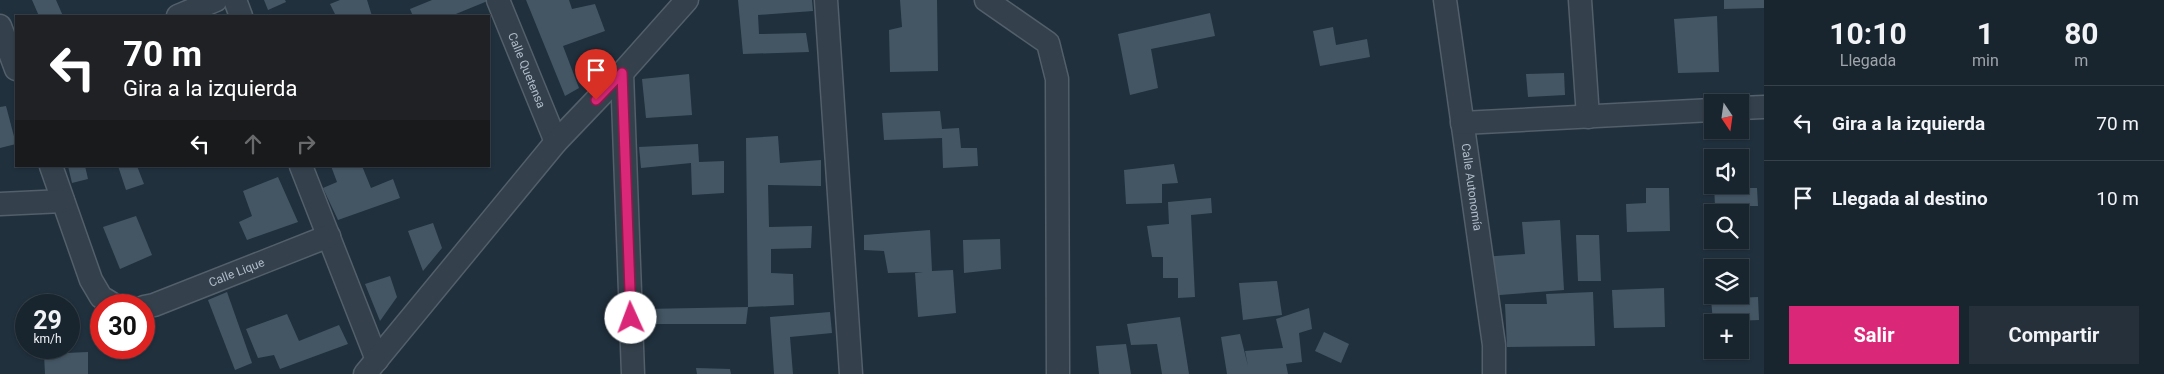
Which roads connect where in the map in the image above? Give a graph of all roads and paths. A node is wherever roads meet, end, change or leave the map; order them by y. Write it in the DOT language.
graph roads {
  1 [pos="216,0"];
  2 [pos="235,0"];
  3 [pos="498,0"];
  4 [pos="687,0"];
  5 [pos="826,0"];
  6 [pos="986,0"];
  7 [pos="1445,0"];
  8 [pos="1580,0"];
  9 [pos="180,15"];
  10 [pos="241,15"];
  11 [pos="0,26"];
  12 [pos="15,66"];
  13 [pos="622,73"];
  14 [pos="1764,107"];
  15 [pos="1749,108"];
  16 [pos="1704,110"];
  17 [pos="1588,117"];
  18 [pos="1462,123"];
  19 [pos="556,142"];
  20 [pos="51,167"];
  21 [pos="301,167"];
  22 [pos="63,201"];
  23 [pos="0,204"];
  24 [pos="329,236"];
  25 [pos="99,294"];
  26 [pos="155,305"];
  27 [pos="371,367"];
  28 [pos="633,374"];
  29 [pos="851,374"];
  30 [pos="1058,374"];
  31 [pos="1494,374"];
  1 -- 9 [label="street"];
  2 -- 10 [label="street"];
  3 -- 19 [label="street, Calle Quetensa"];
  4 -- 13 [label="street"];
  5 -- 29 [label="street"];
  6 -- 30 [label="street"];
  7 -- 18 [label="street, Calle Autonomía"];
  8 -- 17 [label="street"];
  11 -- 12 [label="street"];
  13 -- 19 [label="street"];
  13 -- 28 [label="street"];
  14 -- 15 [label="street"];
  16 -- 17 [label="street"];
  17 -- 18 [label="street"];
  18 -- 31 [label="street, Calle Autonomía"];
  19 -- 27 [label="street"];
  20 -- 22 [label="street"];
  21 -- 24 [label="street"];
  22 -- 23 [label="street"];
  22 -- 25 [label="street"];
  24 -- 26 [label="street, Calle Lique"];
  24 -- 27 [label="street"];
}
